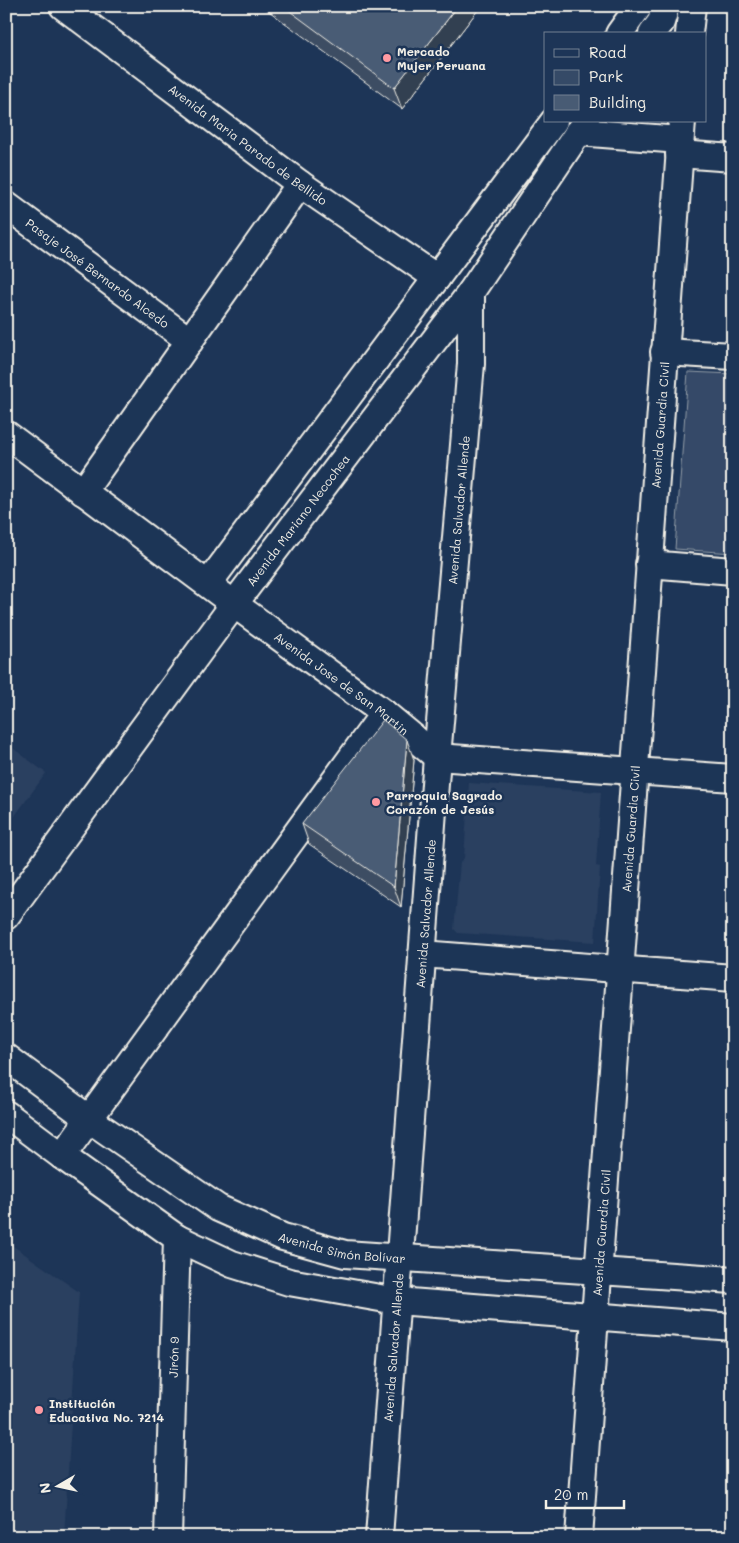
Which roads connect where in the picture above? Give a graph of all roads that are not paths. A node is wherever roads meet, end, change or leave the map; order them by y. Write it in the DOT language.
graph roads {
  1 [pos="63,6"];
  2 [pos="640,6"];
  3 [pos="666,6"];
  4 [pos="692,6"];
  5 [pos="620,32"];
  6 [pos="653,32"];
  7 [pos="690,32"];
  8 [pos="553,122"];
  9 [pos="582,127"];
  10 [pos="680,138"];
  11 [pos="733,158"];
  12 [pos="300,184"];
  13 [pos="6,205"];
  14 [pos="437,278"];
  15 [pos="471,292"];
  16 [pos="190,341"];
  17 [pos="664,352"];
  18 [pos="733,356"];
  19 [pos="6,434"];
  20 [pos="83,492"];
  21 [pos="649,564"];
  22 [pos="733,571"];
  23 [pos="208,584"];
  24 [pos="234,604"];
  25 [pos="384,713"];
  26 [pos="437,757"];
  27 [pos="634,771"];
  28 [pos="733,778"];
  29 [pos="6,916"];
  30 [pos="422,954"];
  31 [pos="620,969"];
  32 [pos="733,978"];
  33 [pos="6,1057"];
  34 [pos="6,1114"];
  35 [pos="89,1119"];
  36 [pos="62,1156"];
  37 [pos="178,1238"];
  38 [pos="400,1258"];
  39 [pos="598,1272"];
  40 [pos="733,1280"];
  41 [pos="397,1301"];
  42 [pos="595,1317"];
  43 [pos="733,1327"];
  44 [pos="168,1537"];
  45 [pos="379,1537"];
  46 [pos="579,1537"];
  1 -- 12 [label="street, Avenida Maria Parado de Bellido"];
  2 -- 5 [label="street"];
  3 -- 6 [label="street"];
  4 -- 7 [label="street"];
  8 -- 14 [label="street"];
  9 -- 10 [label="street"];
  9 -- 15 [label="street, Avenida Mariano Necochea"];
  10 -- 11 [label="street"];
  10 -- 17 [label="street, Avenida Guardia Civil"];
  12 -- 14 [label="street, Avenida Maria Parado de Bellido"];
  12 -- 16 [label="street"];
  13 -- 16 [label="street, Pasaje José Bernardo Alcedo"];
  14 -- 23 [label="street"];
  15 -- 24 [label="street, Avenida Mariano Necochea"];
  15 -- 26 [label="street, Avenida Salvador Allende"];
  16 -- 20 [label="street"];
  17 -- 18 [label="street"];
  17 -- 21 [label="street, Avenida Guardia Civil"];
  19 -- 20 [label="street, Avenida Jose de San Martin"];
  20 -- 23 [label="street, Avenida Jose de San Martin"];
  21 -- 22 [label="street"];
  21 -- 27 [label="street, Avenida Guardia Civil"];
  23 -- 24 [label="street, Avenida Jose de San Martin"];
  24 -- 25 [label="street, Avenida Jose de San Martin"];
  24 -- 29 [label="street, Avenida Mariano Necochea"];
  25 -- 26 [label="street, Avenida Jose de San Martin"];
  25 -- 35 [label="street"];
  26 -- 27 [label="street"];
  26 -- 30 [label="street, Avenida Salvador Allende"];
  27 -- 28 [label="street"];
  27 -- 31 [label="street, Avenida Guardia Civil"];
  30 -- 31 [label="street"];
  30 -- 38 [label="street, Avenida Salvador Allende"];
  31 -- 32 [label="street"];
  31 -- 39 [label="street, Avenida Guardia Civil"];
  33 -- 35 [label="street, Avenida Simón Bolívar"];
  34 -- 36 [label="street"];
  35 -- 36 [label="street"];
  35 -- 38 [label="street, Avenida Simón Bolívar"];
  36 -- 37 [label="street"];
  37 -- 41 [label="street"];
  37 -- 44 [label="street, Jirón 9"];
  38 -- 39 [label="street, Avenida Simón Bolívar"];
  38 -- 41 [label="street, Avenida Salvador Allende"];
  39 -- 40 [label="street, Avenida Simón Bolívar"];
  39 -- 42 [label="street, Avenida Guardia Civil"];
  41 -- 42 [label="street"];
  41 -- 45 [label="street, Avenida Salvador Allende"];
  42 -- 43 [label="street"];
  42 -- 46 [label="street, Avenida Guardia Civil"];
}
